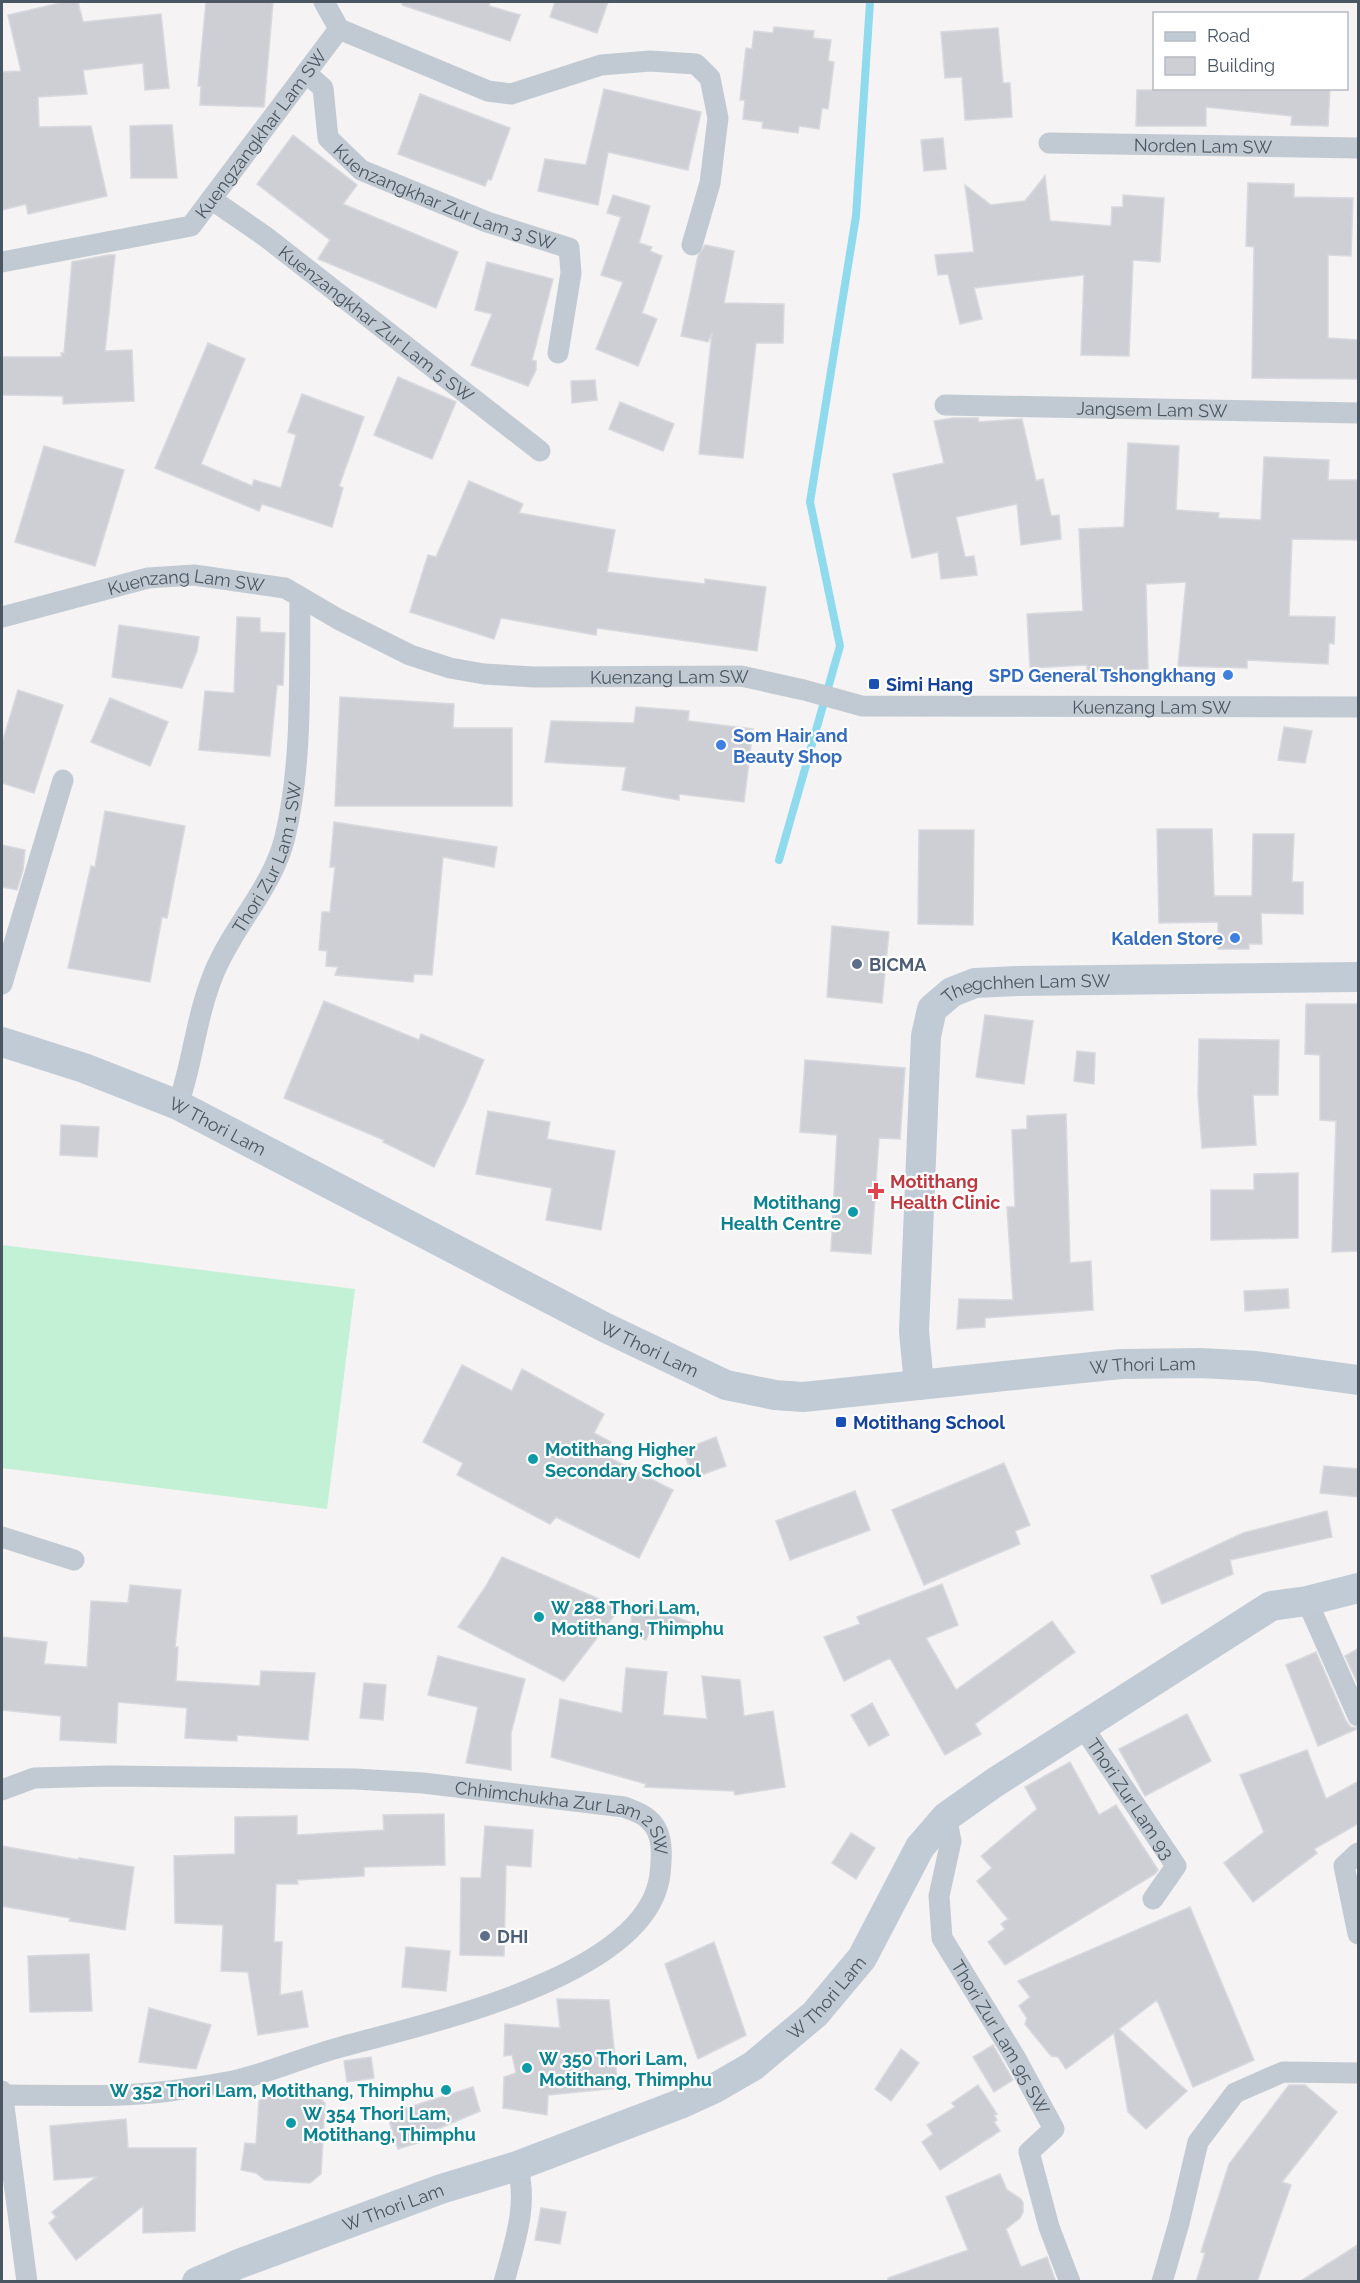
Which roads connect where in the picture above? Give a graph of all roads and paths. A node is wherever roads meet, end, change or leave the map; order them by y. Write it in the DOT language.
graph roads {
  1 [pos="324,2"];
  2 [pos="339,29"];
  3 [pos="306,73"];
  4 [pos="1049,143"];
  5 [pos="1359,148"];
  6 [pos="211,199"];
  7 [pos="692,244"];
  8 [pos="2,262"];
  9 [pos="558,353"];
  10 [pos="945,405"];
  11 [pos="1359,413"];
  12 [pos="540,451"];
  13 [pos="300,597"];
  14 [pos="2,617"];
  15 [pos="1359,707"];
  16 [pos="63,780"];
  17 [pos="1359,977"];
  18 [pos="2,984"];
  19 [pos="2,1042"];
  20 [pos="178,1105"];
  21 [pos="1359,1380"];
  22 [pos="919,1384"];
  23 [pos="2,1538"];
  24 [pos="74,1560"];
  25 [pos="1359,1588"];
  26 [pos="1307,1601"];
  27 [pos="1359,1716"];
  28 [pos="1083,1727"];
  29 [pos="2,1790"];
  30 [pos="946,1817"];
  31 [pos="1359,1853"];
  32 [pos="1153,1899"];
  33 [pos="1359,1934"];
  34 [pos="1359,2073"];
  35 [pos="2,2093"];
  36 [pos="517,2166"];
  37 [pos="27,2282"];
  38 [pos="197,2282"];
  39 [pos="504,2282"];
  40 [pos="1070,2282"];
  41 [pos="1162,2282"];
  1 -- 2 [label="street"];
  2 -- 3 [label="street, Kuengzangkhar Lam SW"];
  2 -- 7 [label="street"];
  3 -- 6 [label="street, Kuengzangkhar Lam SW"];
  3 -- 9 [label="street, Kuenzangkhar Zur Lam 3 SW"];
  4 -- 5 [label="street, Norden Lam SW"];
  6 -- 8 [label="street, Kuengzangkhar Lam SW"];
  6 -- 12 [label="street, Kuenzangkhar Zur Lam 5 SW"];
  10 -- 11 [label="street, Jangsem Lam SW"];
  13 -- 14 [label="street, Kuenzang Lam SW"];
  13 -- 15 [label="street, Kuenzang Lam SW"];
  13 -- 20 [label="street, Thori Zur Lam 1 SW"];
  16 -- 18 [label="street"];
  17 -- 22 [label="main road, Thegchhen Lam SW"];
  19 -- 20 [label="main road, W Thori Lam"];
  20 -- 22 [label="main road, W Thori Lam"];
  21 -- 22 [label="main road, W Thori Lam"];
  23 -- 24 [label="street"];
  25 -- 26 [label="main road, W Thori Lam"];
  26 -- 27 [label="street"];
  26 -- 28 [label="main road, W Thori Lam"];
  28 -- 30 [label="main road, W Thori Lam"];
  28 -- 32 [label="street, Thori Zur Lam 93"];
  29 -- 35 [label="street, Chhimchukha Zur Lam 2 SW"];
  30 -- 36 [label="main road, W Thori Lam"];
  30 -- 40 [label="street, Thori Zur Lam 95 SW"];
  31 -- 33 [label="street"];
  34 -- 41 [label="street"];
  35 -- 37 [label="street"];
  36 -- 38 [label="main road, W Thori Lam"];
  36 -- 39 [label="street"];
}
